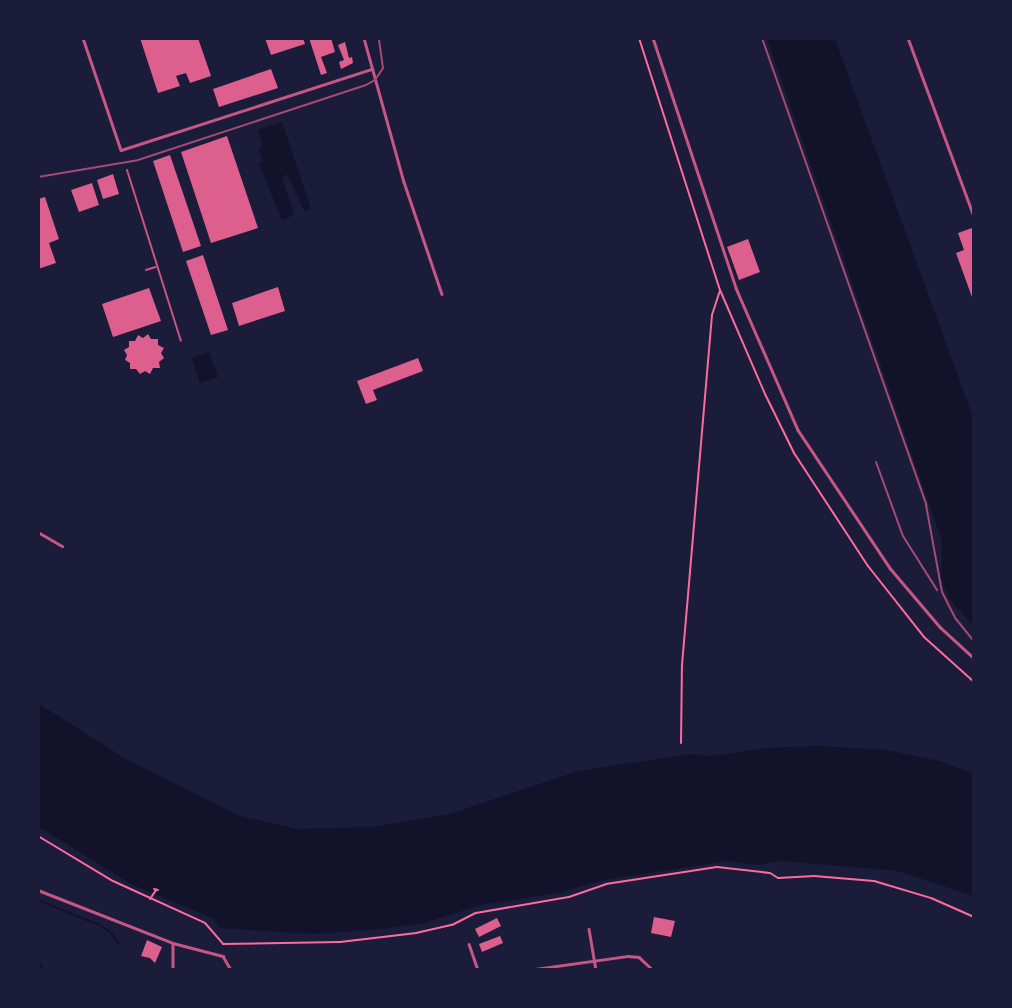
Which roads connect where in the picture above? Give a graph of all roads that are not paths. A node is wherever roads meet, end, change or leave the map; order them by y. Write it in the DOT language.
graph roads {
  1 [pos="83,38"];
  2 [pos="363,38"];
  3 [pos="653,38"];
  4 [pos="908,38"];
  5 [pos="372,69"];
  6 [pos="127,170"];
  7 [pos="974,216"];
  8 [pos="157,266"];
  9 [pos="146,270"];
  10 [pos="442,294"];
  11 [pos="181,341"];
  12 [pos="38,532"];
  13 [pos="61,546"];
  14 [pos="974,658"];
  15 [pos="38,890"];
  16 [pos="589,929"];
  17 [pos="173,943"];
  18 [pos="469,944"];
  19 [pos="593,960"];
  20 [pos="173,970"];
  21 [pos="231,970"];
  22 [pos="478,970"];
  23 [pos="528,970"];
  24 [pos="596,970"];
  25 [pos="653,970"];
  1 -- 5 [label="street"];
  2 -- 5 [label="street"];
  3 -- 14 [label="street"];
  4 -- 7 [label="street"];
  5 -- 10 [label="street"];
  6 -- 8 [label="lane"];
  8 -- 9 [label="lane"];
  8 -- 11 [label="lane"];
  12 -- 13 [label="street"];
  15 -- 17 [label="street"];
  16 -- 19 [label="street"];
  17 -- 20 [label="street"];
  17 -- 21 [label="street"];
  18 -- 22 [label="street"];
  19 -- 23 [label="street"];
  19 -- 24 [label="street"];
  19 -- 25 [label="street"];
}
